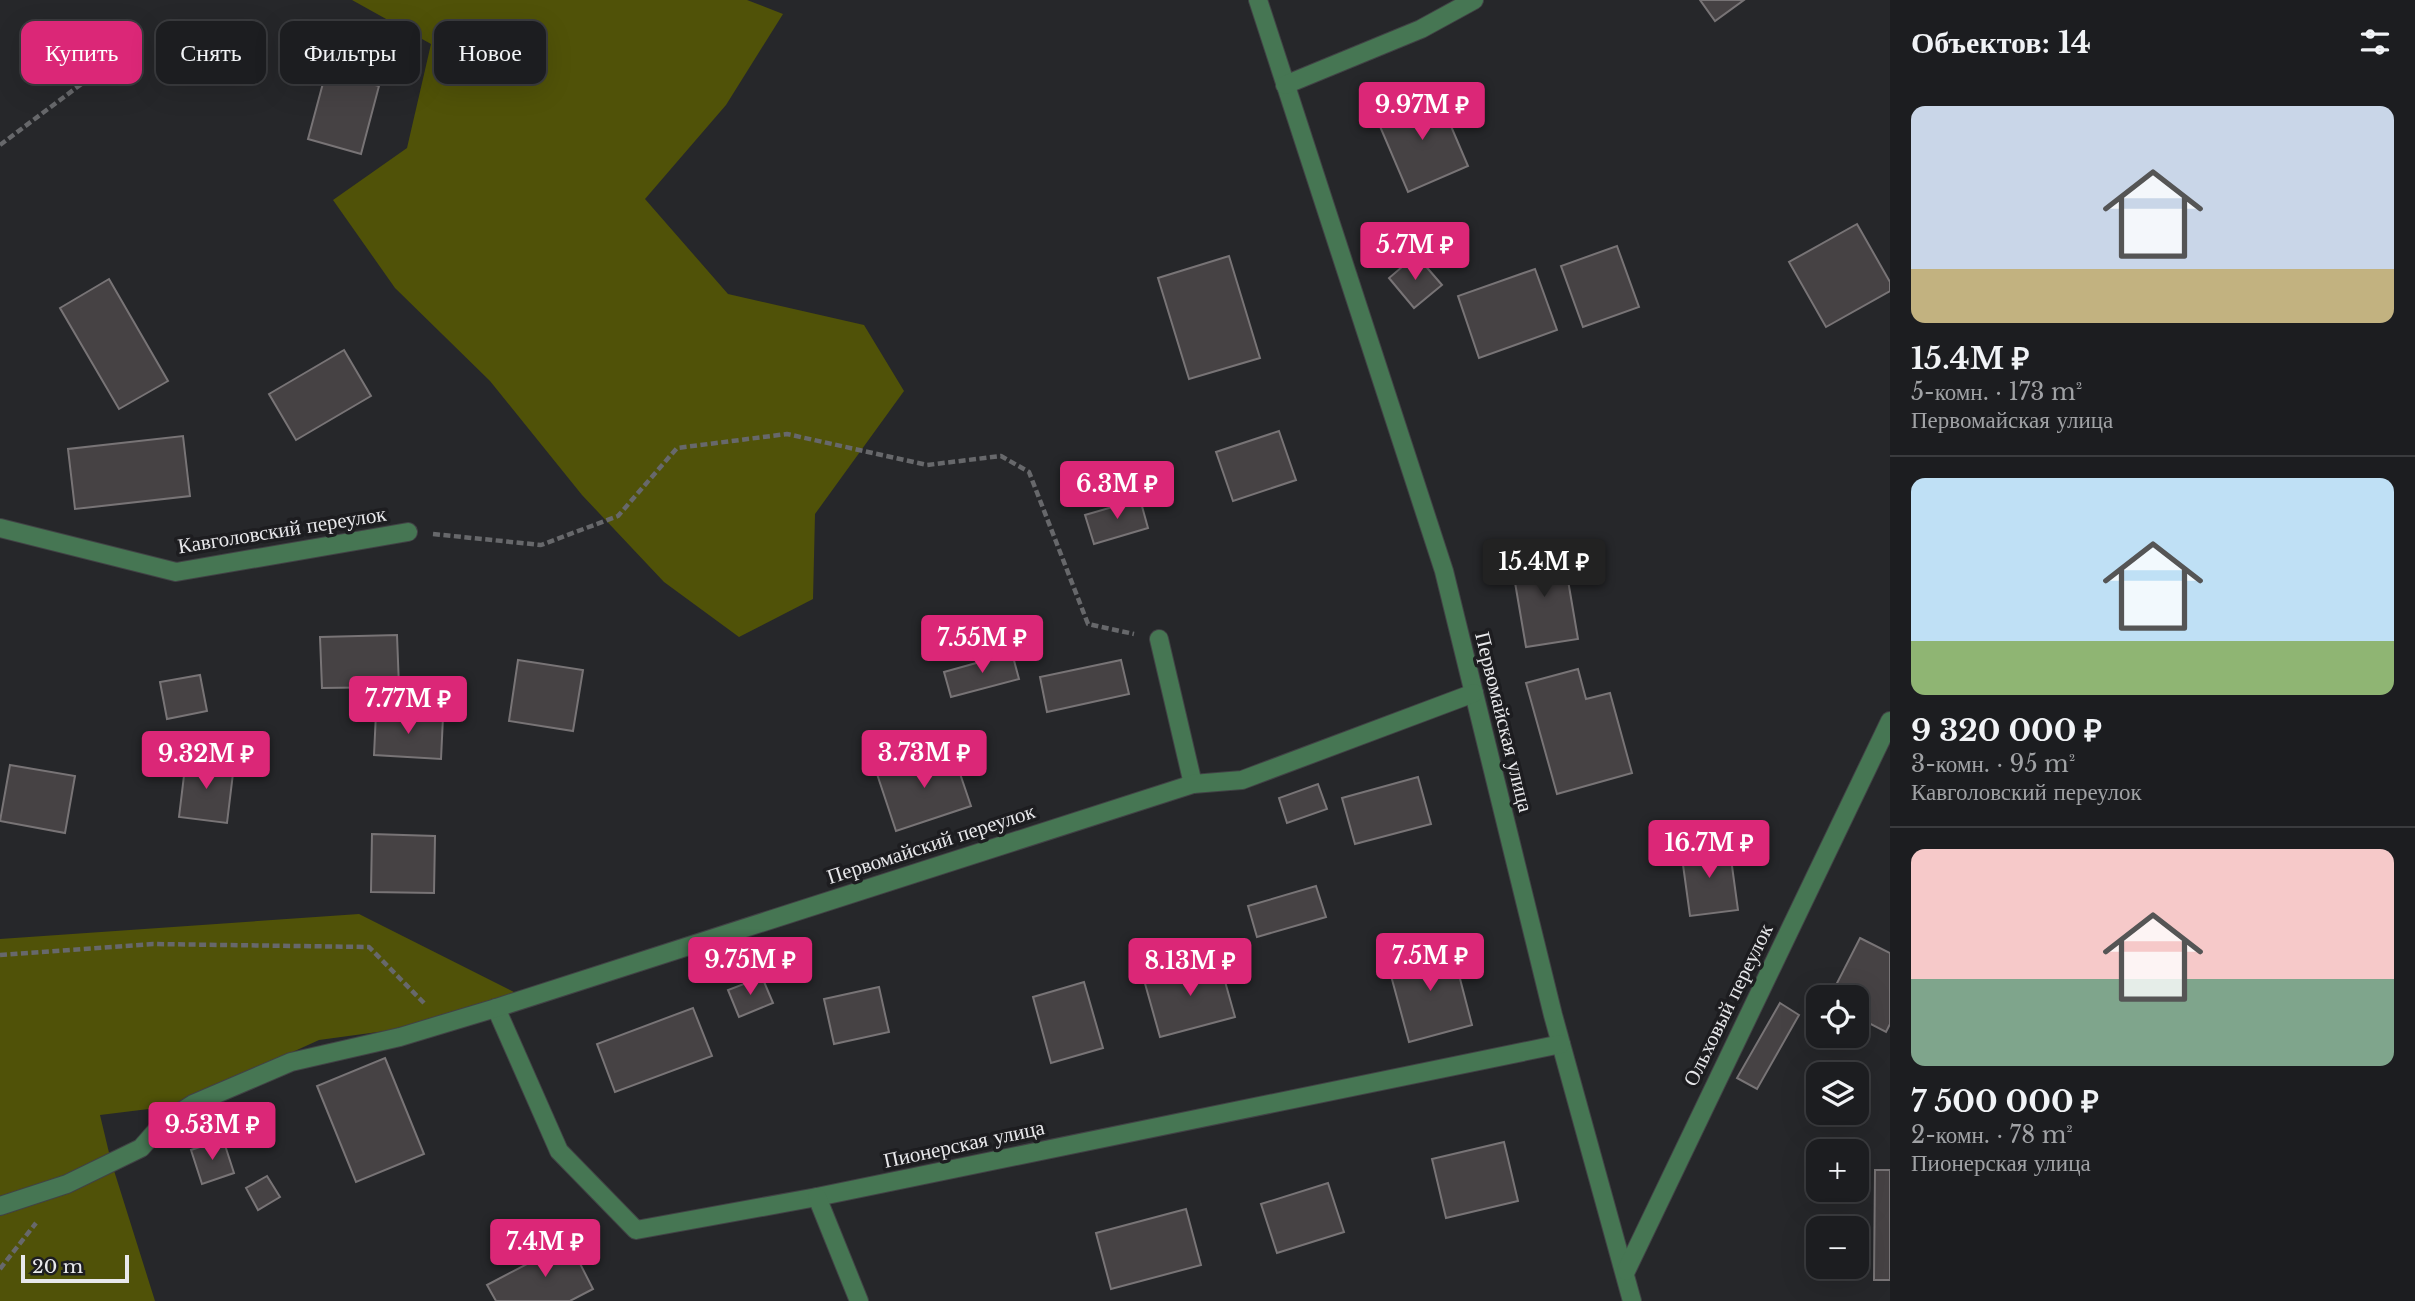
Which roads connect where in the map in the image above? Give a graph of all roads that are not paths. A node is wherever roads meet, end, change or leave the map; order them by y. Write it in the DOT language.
graph roads {
  1 [pos="1258,0"];
  2 [pos="1474,0"];
  3 [pos="1285,85"];
  4 [pos="0,528"];
  5 [pos="408,532"];
  6 [pos="1159,639"];
  7 [pos="1474,693"];
  8 [pos="1890,721"];
  9 [pos="1193,784"];
  10 [pos="496,1008"];
  11 [pos="1561,1044"];
  12 [pos="817,1198"];
  13 [pos="0,1206"];
  14 [pos="1626,1271"];
  15 [pos="859,1301"];
  16 [pos="1632,1301"];
  1 -- 3 [label="street, Первомайская улица"];
  2 -- 3 [label="street"];
  3 -- 7 [label="street, Первомайская улица"];
  4 -- 5 [label="street, Кавголовский переулок"];
  6 -- 9 [label="street"];
  7 -- 9 [label="street, Первомайский переулок"];
  7 -- 11 [label="street, Первомайская улица"];
  8 -- 14 [label="street, Ольховый переулок"];
  9 -- 10 [label="street, Первомайский переулок"];
  10 -- 12 [label="street, Пионерская улица"];
  10 -- 13 [label="street, Первомайский переулок"];
  11 -- 12 [label="street, Пионерская улица"];
  11 -- 14 [label="street, Первомайская улица"];
  12 -- 15 [label="street"];
  14 -- 16 [label="street, Первомайская улица"];
}
